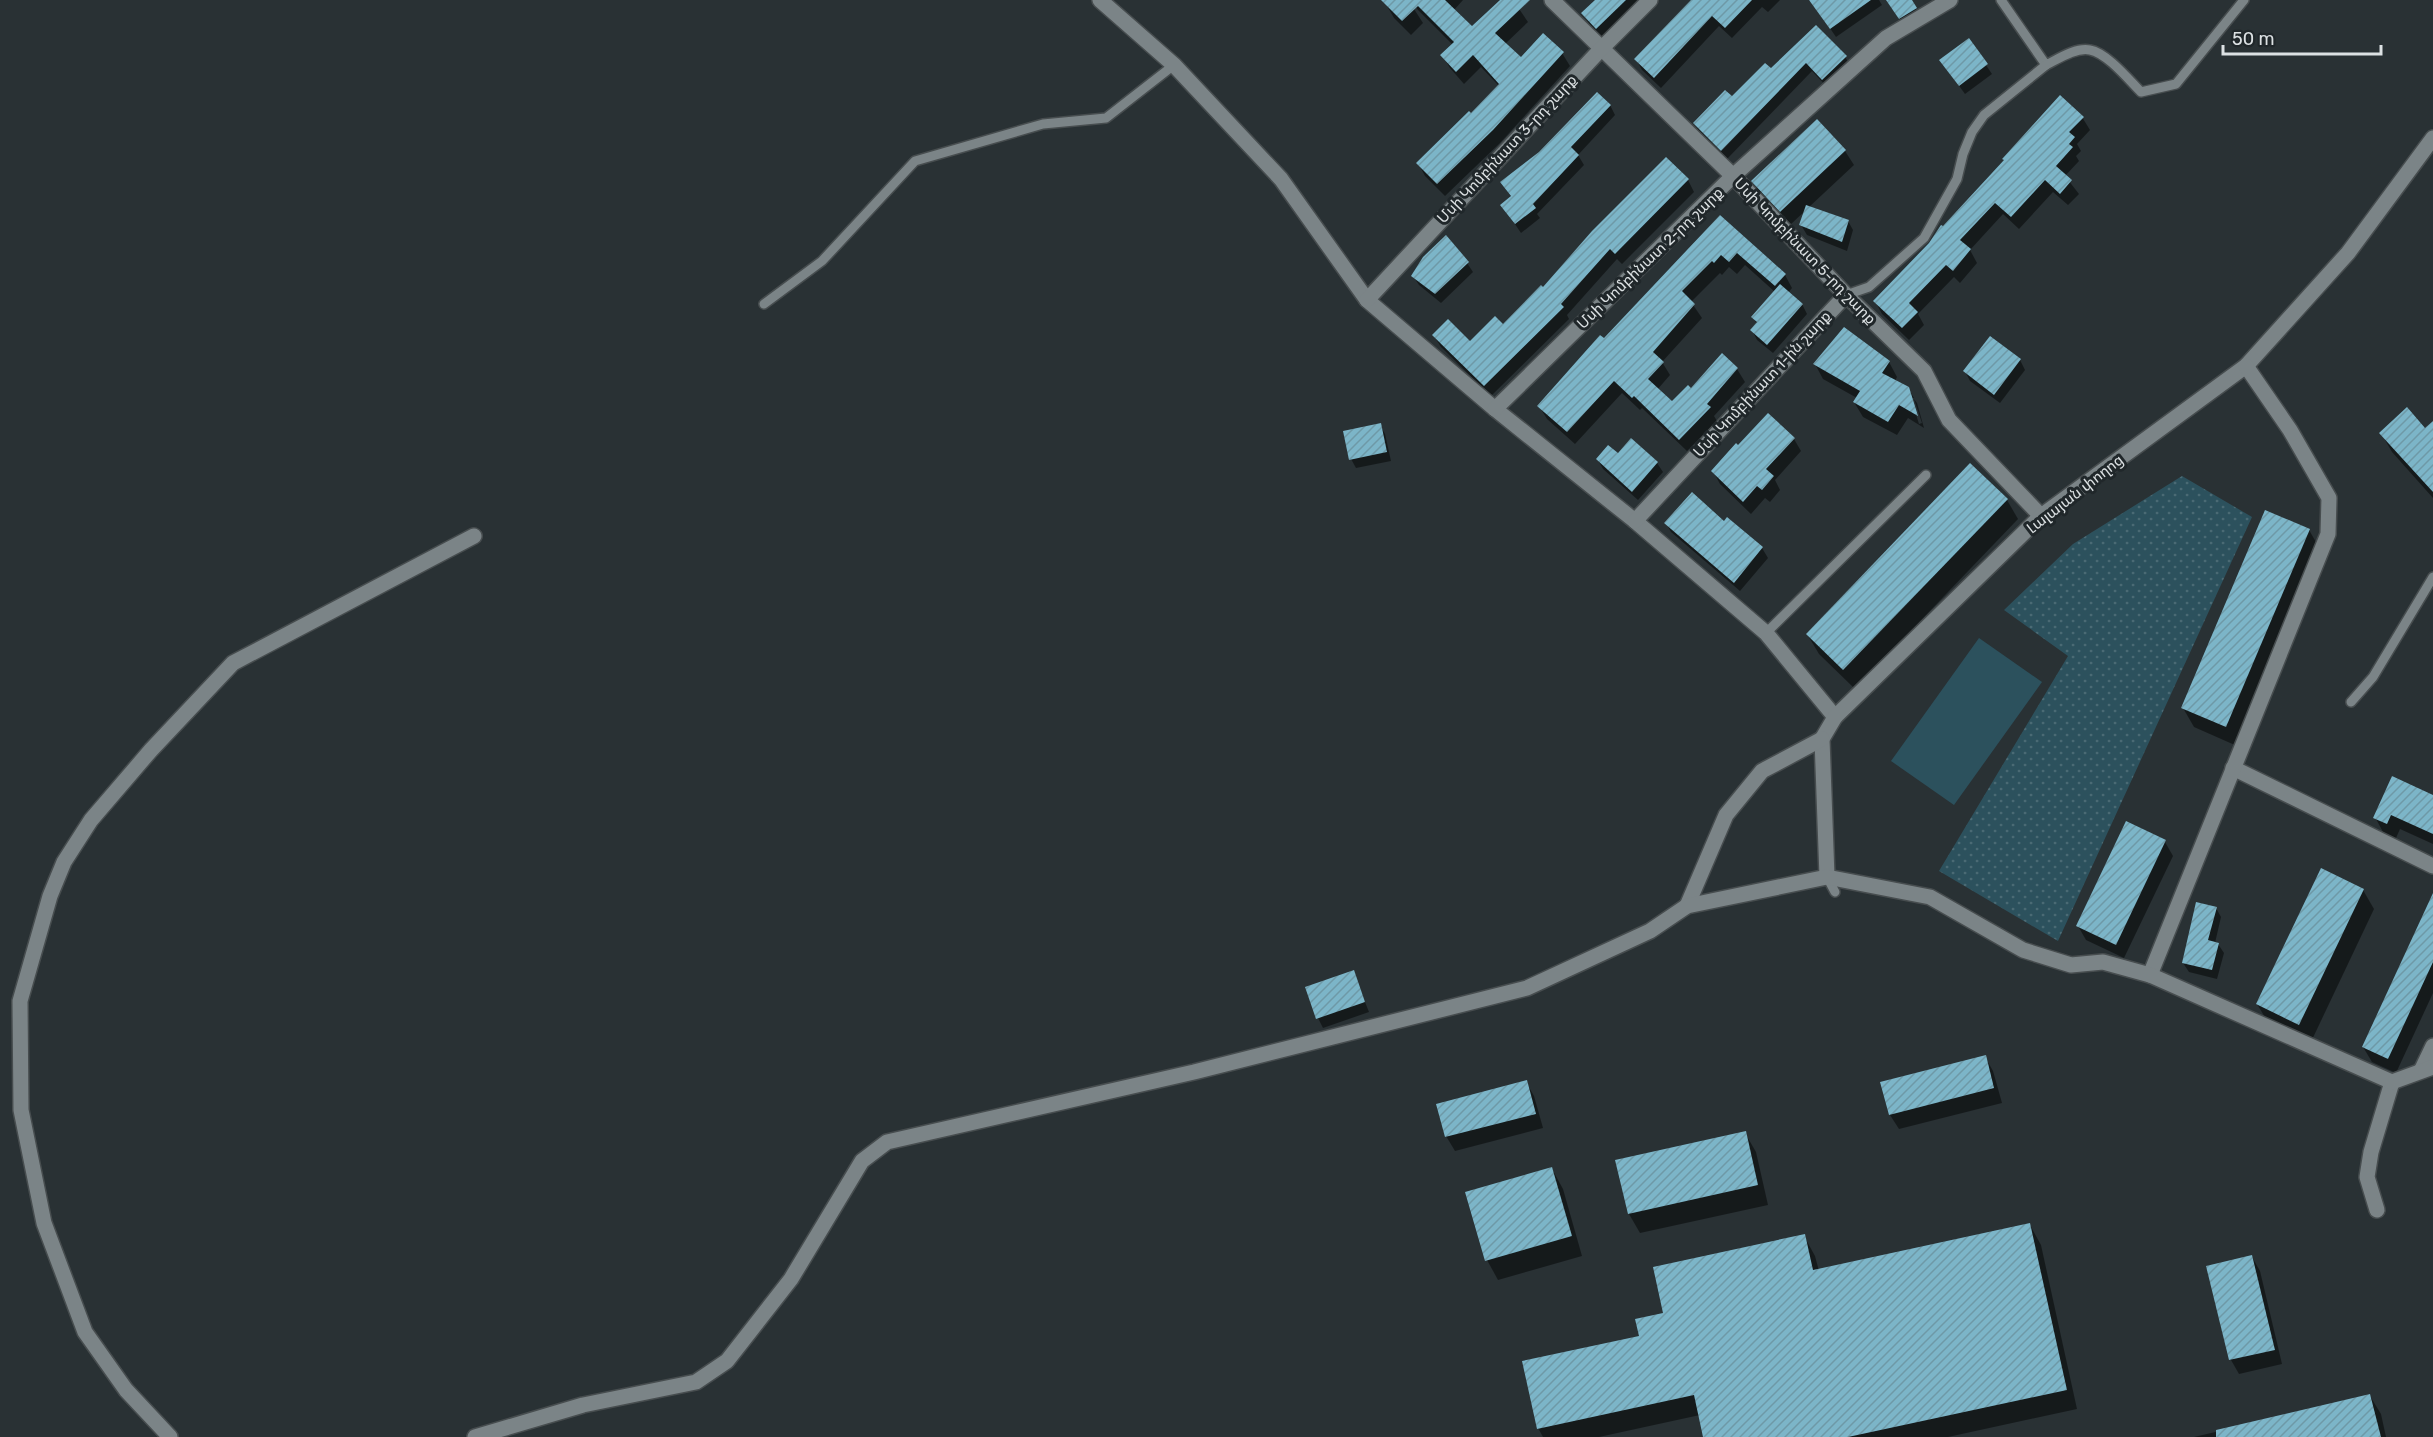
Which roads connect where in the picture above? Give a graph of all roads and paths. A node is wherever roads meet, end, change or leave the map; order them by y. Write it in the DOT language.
graph roads {
  1 [pos="1100,0"];
  2 [pos="1552,0"];
  3 [pos="1650,0"];
  4 [pos="1950,0"];
  5 [pos="2001,0"];
  6 [pos="2244,0"];
  7 [pos="1601,49"];
  8 [pos="1174,65"];
  9 [pos="2046,65"];
  10 [pos="2432,143"];
  11 [pos="1733,177"];
  12 [pos="1846,295"];
  13 [pos="1367,300"];
  14 [pos="764,304"];
  15 [pos="2246,366"];
  16 [pos="1495,409"];
  17 [pos="1926,475"];
  18 [pos="2041,516"];
  19 [pos="1635,521"];
  20 [pos="474,536"];
  21 [pos="2433,577"];
  22 [pos="1766,633"];
  23 [pos="2351,702"];
  24 [pos="1835,717"];
  25 [pos="1822,739"];
  26 [pos="2233,768"];
  27 [pos="2433,866"];
  28 [pos="1827,877"];
  29 [pos="1835,892"];
  30 [pos="1687,906"];
  31 [pos="2150,975"];
  32 [pos="2433,1046"];
  33 [pos="2428,1068"];
  34 [pos="2392,1082"];
  35 [pos="2376,1210"];
  36 [pos="170,1437"];
  37 [pos="475,1437"];
  1 -- 8 [label="street"];
  2 -- 7 [label="street, Մսի Կոմբինատ 5-րդ շարք"];
  3 -- 7 [label="street, Մսի Կոմբինատ 3-րդ շարք"];
  4 -- 11 [label="street, Մսի Կոմբինատ 2-րդ շարք"];
  5 -- 9 [label="lane"];
  6 -- 9 [label="lane, Մսի Կոմբինատ 1-ին շարք"];
  7 -- 11 [label="street, Մսի Կոմբինատ 5-րդ շարք"];
  7 -- 13 [label="street, Մսի Կոմբինատ 3-րդ շարք"];
  8 -- 13 [label="street"];
  8 -- 14 [label="lane"];
  9 -- 12 [label="lane, Մսի Կոմբինատ 1-ին շարք"];
  10 -- 15 [label="street, Լալայան փողոց"];
  11 -- 12 [label="street, Մսի Կոմբինատ 5-րդ շարք"];
  11 -- 16 [label="street, Մսի Կոմբինատ 2-րդ շարք"];
  12 -- 18 [label="street, Մսի Կոմբինատ 5-րդ շարք"];
  12 -- 19 [label="street, Մսի Կոմբինատ 1-ին շարք"];
  13 -- 16 [label="street"];
  15 -- 18 [label="street, Լալայան փողոց"];
  15 -- 26 [label="street"];
  16 -- 19 [label="street"];
  17 -- 22 [label="lane"];
  18 -- 24 [label="street, Լալայան փողոց"];
  19 -- 22 [label="street"];
  20 -- 36 [label="street"];
  21 -- 23 [label="lane"];
  22 -- 24 [label="street"];
  24 -- 25 [label="street, Լալայան փողոց"];
  25 -- 28 [label="street"];
  25 -- 30 [label="street"];
  26 -- 27 [label="street"];
  26 -- 31 [label="street"];
  28 -- 29 [label="lane"];
  28 -- 30 [label="street"];
  28 -- 31 [label="street"];
  30 -- 37 [label="street"];
  31 -- 34 [label="street"];
  32 -- 33 [label="street"];
  33 -- 34 [label="street"];
  34 -- 35 [label="street"];
}
